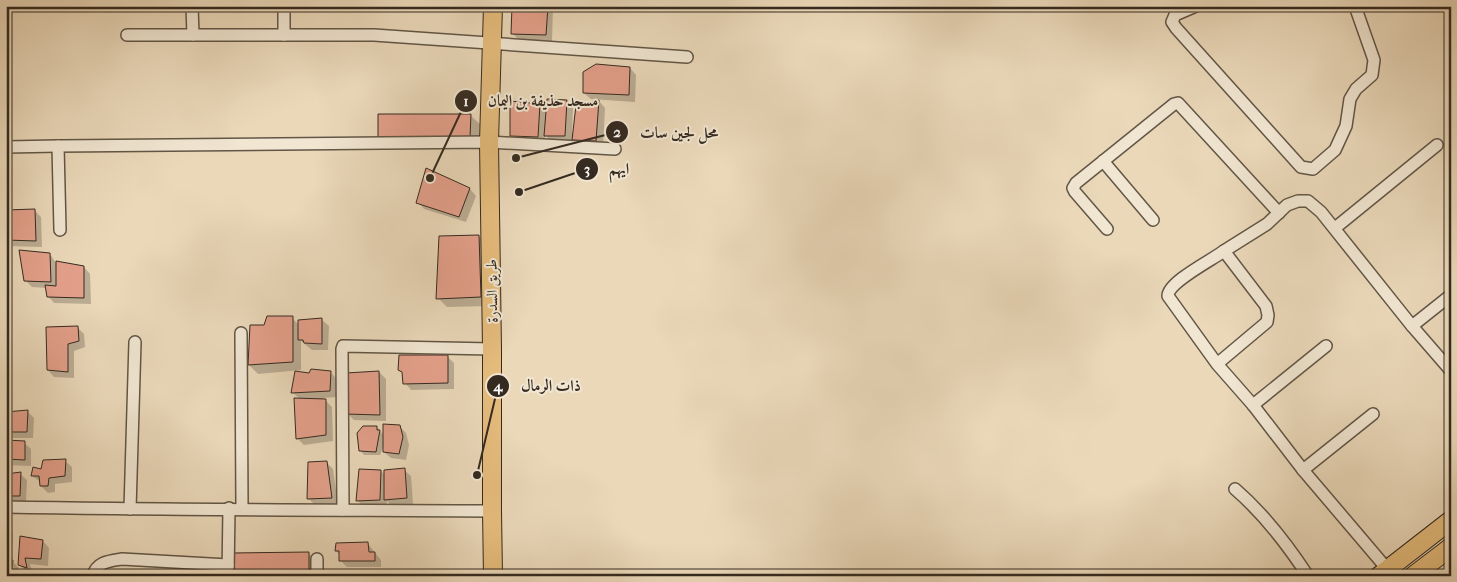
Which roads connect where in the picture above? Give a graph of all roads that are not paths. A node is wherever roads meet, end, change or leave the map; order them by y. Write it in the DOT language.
graph roads {
  1 [pos="192,6"];
  2 [pos="284,6"];
  3 [pos="493,6"];
  4 [pos="1196,6"];
  5 [pos="1355,6"];
  6 [pos="193,35"];
  7 [pos="284,35"];
  8 [pos="127,36"];
  9 [pos="492,44"];
  10 [pos="686,57"];
  11 [pos="489,142"];
  12 [pos="1437,145"];
  13 [pos="58,146"];
  14 [pos="6,147"];
  15 [pos="615,149"];
  16 [pos="1104,161"];
  17 [pos="1279,213"];
  18 [pos="1153,220"];
  19 [pos="1335,228"];
  20 [pos="1107,229"];
  21 [pos="60,230"];
  22 [pos="1224,251"];
  23 [pos="1451,295"];
  24 [pos="1412,326"];
  25 [pos="241,333"];
  26 [pos="135,342"];
  27 [pos="1326,346"];
  28 [pos="492,349"];
  29 [pos="1217,364"];
  30 [pos="1451,371"];
  31 [pos="1253,405"];
  32 [pos="1372,414"];
  33 [pos="1302,470"];
  34 [pos="1235,489"];
  35 [pos="6,507"];
  36 [pos="229,508"];
  37 [pos="242,508"];
  38 [pos="130,509"];
  39 [pos="343,510"];
  40 [pos="492,511"];
  41 [pos="1451,520"];
  42 [pos="1451,547"];
  43 [pos="317,559"];
  44 [pos="228,570"];
  45 [pos="1384,573"];
  46 [pos="93,576"];
  47 [pos="317,576"];
  48 [pos="493,576"];
  49 [pos="1308,576"];
  50 [pos="1413,576"];
  1 -- 6 [label="street"];
  2 -- 7 [label="street"];
  3 -- 9 [label="main road, طريق السدرة"];
  4 -- 5 [label="street"];
  6 -- 7 [label="street"];
  6 -- 8 [label="street"];
  7 -- 9 [label="street"];
  9 -- 10 [label="street"];
  9 -- 11 [label="main road, طريق السدرة"];
  11 -- 13 [label="street"];
  11 -- 15 [label="street"];
  11 -- 28 [label="main road, طريق السدرة"];
  12 -- 19 [label="street"];
  13 -- 14 [label="street"];
  13 -- 21 [label="street"];
  16 -- 17 [label="street"];
  16 -- 18 [label="street"];
  16 -- 20 [label="street"];
  17 -- 19 [label="street"];
  17 -- 22 [label="street"];
  19 -- 24 [label="street"];
  22 -- 29 [label="street"];
  22 -- 29 [label="street"];
  23 -- 24 [label="street"];
  24 -- 30 [label="street"];
  25 -- 37 [label="street"];
  26 -- 38 [label="street"];
  27 -- 31 [label="street"];
  28 -- 39 [label="street"];
  28 -- 40 [label="main road, طريق السدرة"];
  29 -- 31 [label="street"];
  31 -- 33 [label="street"];
  32 -- 33 [label="street"];
  33 -- 45 [label="street"];
  34 -- 49 [label="street"];
  35 -- 38 [label="street"];
  36 -- 37 [label="street"];
  36 -- 38 [label="street"];
  36 -- 44 [label="street"];
  37 -- 39 [label="street"];
  39 -- 40 [label="street"];
  40 -- 48 [label="main road, طريق السدرة"];
  41 -- 45 [label="main road"];
  42 -- 50 [label="main road"];
  43 -- 47 [label="street"];
  44 -- 46 [label="street"];
}
